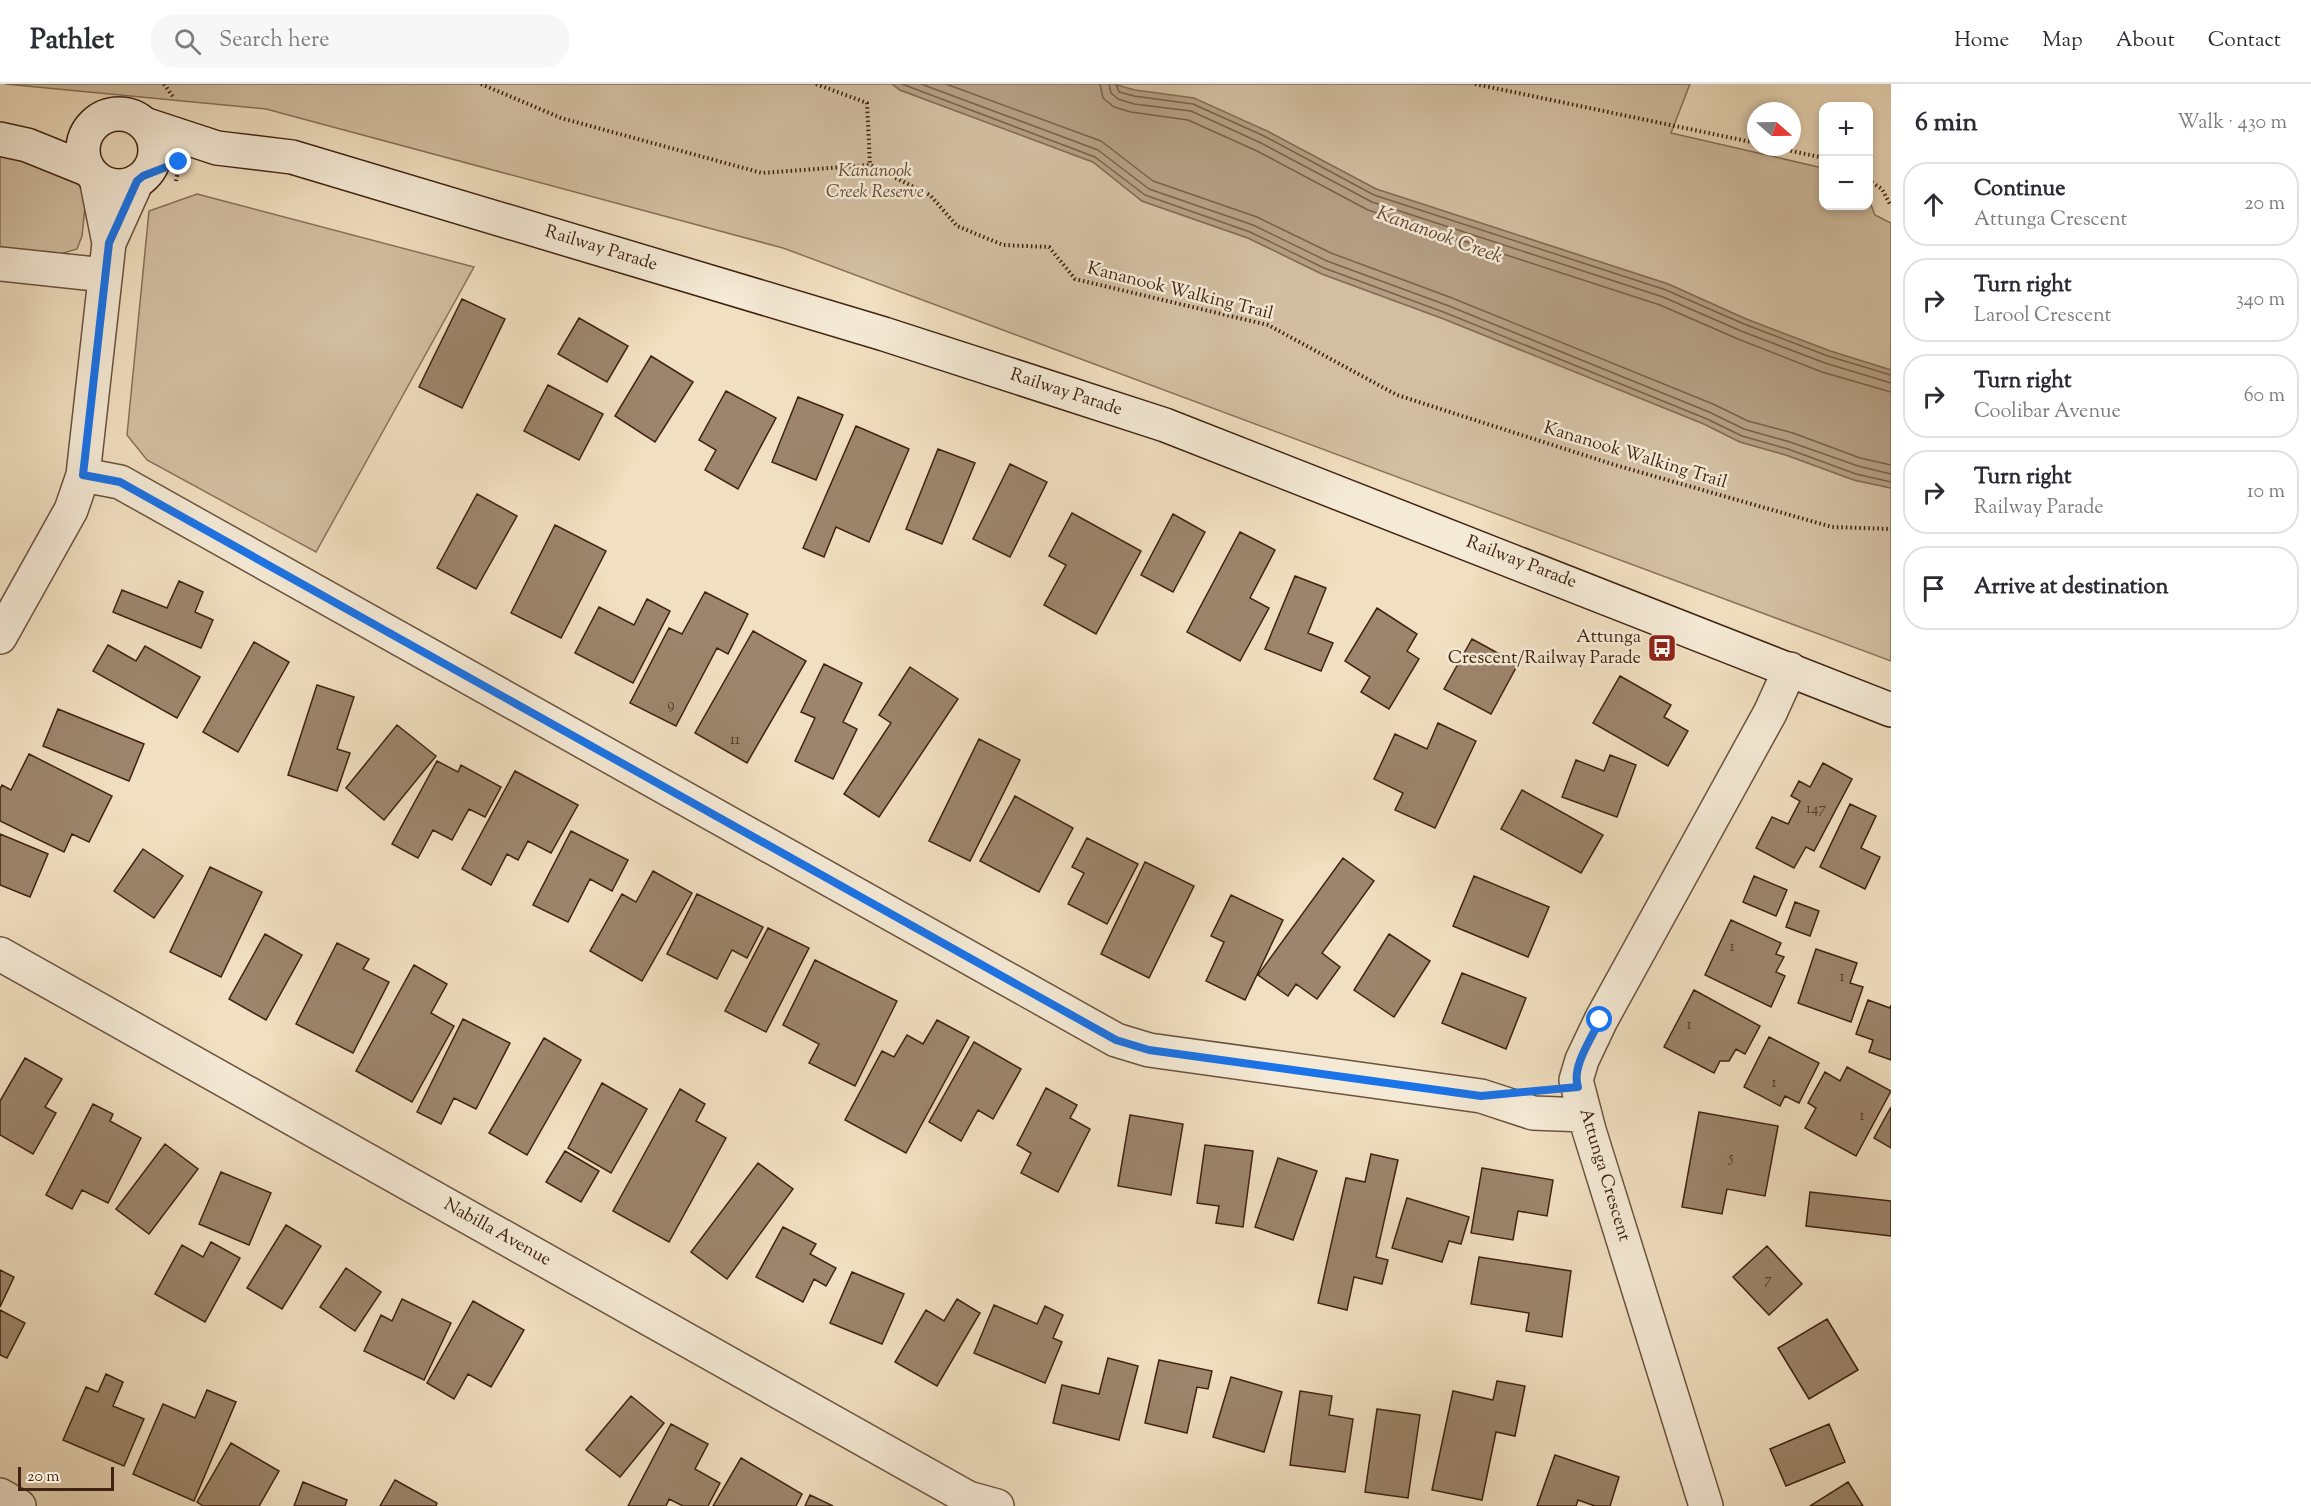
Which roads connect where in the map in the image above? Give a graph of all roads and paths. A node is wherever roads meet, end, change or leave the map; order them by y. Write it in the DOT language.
graph roads {
  1 [pos="481,84"];
  2 [pos="816,84"];
  3 [pos="1475,84"];
  4 [pos="144,124"];
  5 [pos="92,126"];
  6 [pos="14,142"];
  7 [pos="1747,142"];
  8 [pos="217,148"];
  9 [pos="1801,153"];
  10 [pos="1819,157"];
  11 [pos="870,165"];
  12 [pos="92,174"];
  13 [pos="140,178"];
  14 [pos="1873,183"];
  15 [pos="1891,206"];
  16 [pos="109,243"];
  17 [pos="0,264"];
  18 [pos="105,275"];
  19 [pos="83,475"];
  20 [pos="1891,529"];
  21 [pos="0,638"];
  22 [pos="1790,669"];
  23 [pos="1891,710"];
  24 [pos="0,954"];
  25 [pos="1581,1101"];
  26 [pos="0,1495"];
  27 [pos="19,1506"];
  28 [pos="997,1506"];
  29 [pos="1706,1506"];
  1 -- 11 [label="path"];
  2 -- 11 [label="path"];
  3 -- 7 [label="path"];
  4 -- 5 [label="street"];
  4 -- 8 [label="street, Railway Parade"];
  4 -- 13 [label="street"];
  5 -- 6 [label="street"];
  5 -- 12 [label="street"];
  6 -- 12 [label="street"];
  8 -- 13 [label="street, Railway Parade"];
  8 -- 22 [label="street, Railway Parade"];
  9 -- 10 [label="path"];
  11 -- 20 [label="path, Kananook Walking Trail"];
  12 -- 13 [label="street"];
  12 -- 16 [label="street"];
  13 -- 16 [label="street"];
  14 -- 15 [label="path"];
  16 -- 18 [label="street"];
  17 -- 18 [label="street"];
  18 -- 19 [label="street"];
  19 -- 21 [label="street"];
  19 -- 25 [label="street"];
  22 -- 23 [label="street, Railway Parade"];
  22 -- 25 [label="street, Attunga Crescent"];
  24 -- 28 [label="street, Nabilla Avenue"];
  25 -- 29 [label="street, Attunga Crescent"];
  26 -- 27 [label="street"];
}
